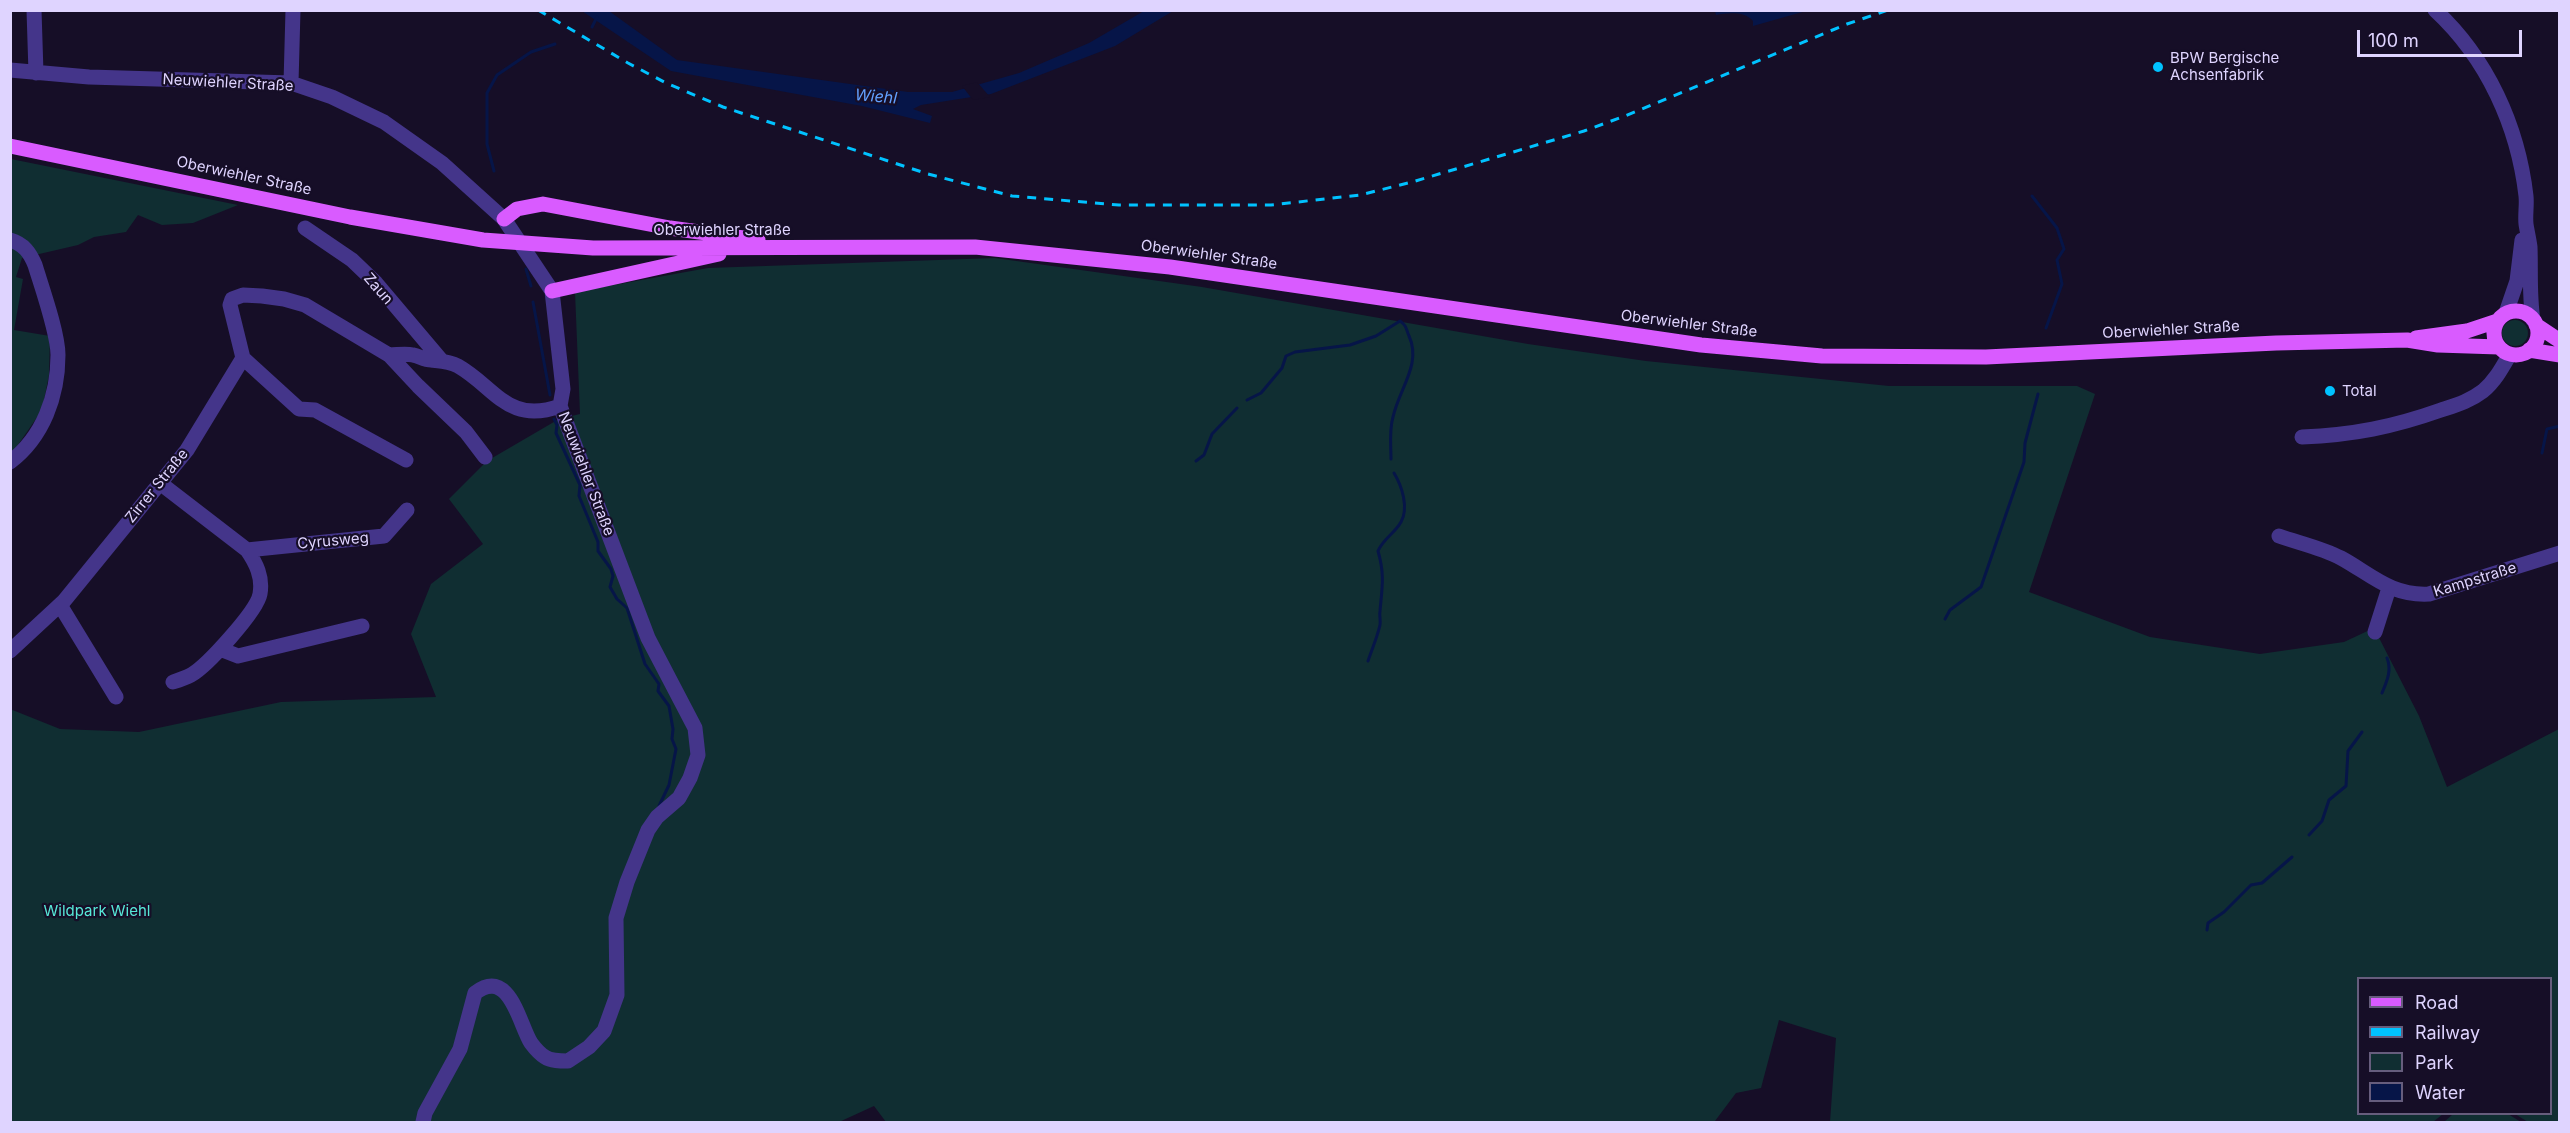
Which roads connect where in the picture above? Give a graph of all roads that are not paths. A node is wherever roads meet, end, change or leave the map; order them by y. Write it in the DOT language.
graph roads {
  1 [pos="33,10"];
  2 [pos="293,10"];
  3 [pos="2435,10"];
  4 [pos="10,70"];
  5 [pos="36,73"];
  6 [pos="291,83"];
  7 [pos="10,146"];
  8 [pos="504,219"];
  9 [pos="2526,223"];
  10 [pos="305,228"];
  11 [pos="10,240"];
  12 [pos="830,247"];
  13 [pos="738,249"];
  14 [pos="552,291"];
  15 [pos="2502,317"];
  16 [pos="2535,322"];
  17 [pos="2407,340"];
  18 [pos="2559,340"];
  19 [pos="2529,350"];
  20 [pos="2505,351"];
  21 [pos="389,355"];
  22 [pos="2559,355"];
  23 [pos="243,358"];
  24 [pos="442,361"];
  25 [pos="560,406"];
  26 [pos="2302,437"];
  27 [pos="485,457"];
  28 [pos="406,460"];
  29 [pos="10,462"];
  30 [pos="160,483"];
  31 [pos="407,510"];
  32 [pos="2279,536"];
  33 [pos="248,550"];
  34 [pos="2559,553"];
  35 [pos="2389,588"];
  36 [pos="60,605"];
  37 [pos="362,626"];
  38 [pos="2375,632"];
  39 [pos="220,649"];
  40 [pos="10,651"];
  41 [pos="173,682"];
  42 [pos="116,697"];
  43 [pos="423,1122"];
  1 -- 5 [label="street"];
  2 -- 6 [label="street"];
  3 -- 9 [label="street"];
  4 -- 5 [label="street, Neuwiehler Straße"];
  5 -- 6 [label="street, Neuwiehler Straße"];
  6 -- 8 [label="street, Neuwiehler Straße"];
  7 -- 13 [label="main road, Oberwiehler Straße"];
  8 -- 12 [label="main road"];
  8 -- 14 [label="street, Neuwiehler Straße"];
  9 -- 15 [label="street"];
  9 -- 16 [label="street"];
  10 -- 24 [label="street, Zaun"];
  11 -- 29 [label="street"];
  12 -- 13 [label="main road, Oberwiehler Straße"];
  12 -- 17 [label="main road, Oberwiehler Straße"];
  13 -- 14 [label="main road"];
  14 -- 25 [label="street, Neuwiehler Straße"];
  15 -- 16 [label="main road"];
  15 -- 17 [label="main road, Oberwiehler Straße"];
  15 -- 20 [label="main road"];
  16 -- 18 [label="main road"];
  16 -- 19 [label="main road"];
  17 -- 20 [label="main road, Oberwiehler Straße"];
  19 -- 20 [label="main road"];
  19 -- 22 [label="main road"];
  20 -- 26 [label="street"];
  21 -- 23 [label="street, Zaun"];
  21 -- 24 [label="street, Zaun"];
  21 -- 27 [label="street, Zaun"];
  23 -- 28 [label="street"];
  23 -- 30 [label="street, Zirrer Straße"];
  24 -- 25 [label="street, Zaun"];
  25 -- 43 [label="street, Neuwiehler Straße"];
  30 -- 33 [label="street"];
  30 -- 36 [label="street, Zirrer Straße"];
  31 -- 33 [label="street, Cyrusweg"];
  32 -- 35 [label="street, Kampstraße"];
  33 -- 39 [label="street"];
  34 -- 35 [label="street, Kampstraße"];
  35 -- 38 [label="street"];
  36 -- 40 [label="street, Zirrer Straße"];
  36 -- 42 [label="street"];
  37 -- 39 [label="street"];
  39 -- 41 [label="street"];
}
